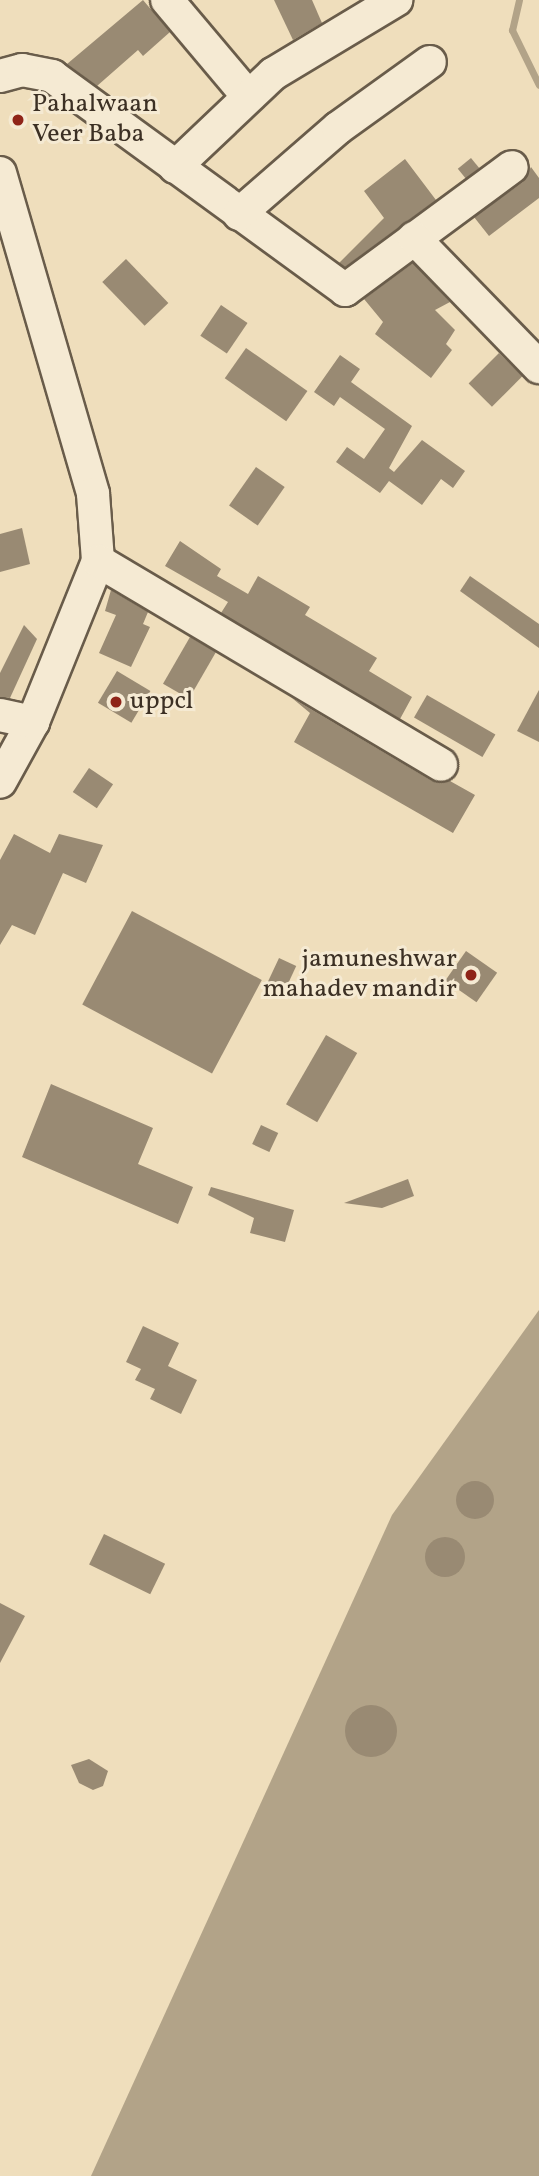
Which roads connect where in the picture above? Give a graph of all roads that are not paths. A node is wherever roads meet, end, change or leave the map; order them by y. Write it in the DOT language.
graph roads {
  1 [pos="167,0"];
  2 [pos="396,0"];
  3 [pos="430,62"];
  4 [pos="0,76"];
  5 [pos="247,94"];
  6 [pos="175,167"];
  7 [pos="512,167"];
  8 [pos="0,173"];
  9 [pos="239,214"];
  10 [pos="414,238"];
  11 [pos="10,253"];
  12 [pos="539,367"];
  13 [pos="98,561"];
  14 [pos="0,715"];
  15 [pos="33,722"];
  16 [pos="441,765"];
  17 [pos="0,782"];
  1 -- 5 [label="street"];
  2 -- 5 [label="street"];
  3 -- 9 [label="street"];
  4 -- 6 [label="street"];
  5 -- 6 [label="street"];
  6 -- 9 [label="street"];
  7 -- 10 [label="street"];
  8 -- 11 [label="street"];
  9 -- 10 [label="street"];
  10 -- 12 [label="street"];
  11 -- 13 [label="street"];
  13 -- 15 [label="street"];
  13 -- 16 [label="street"];
  14 -- 15 [label="street"];
  15 -- 17 [label="street"];
}
